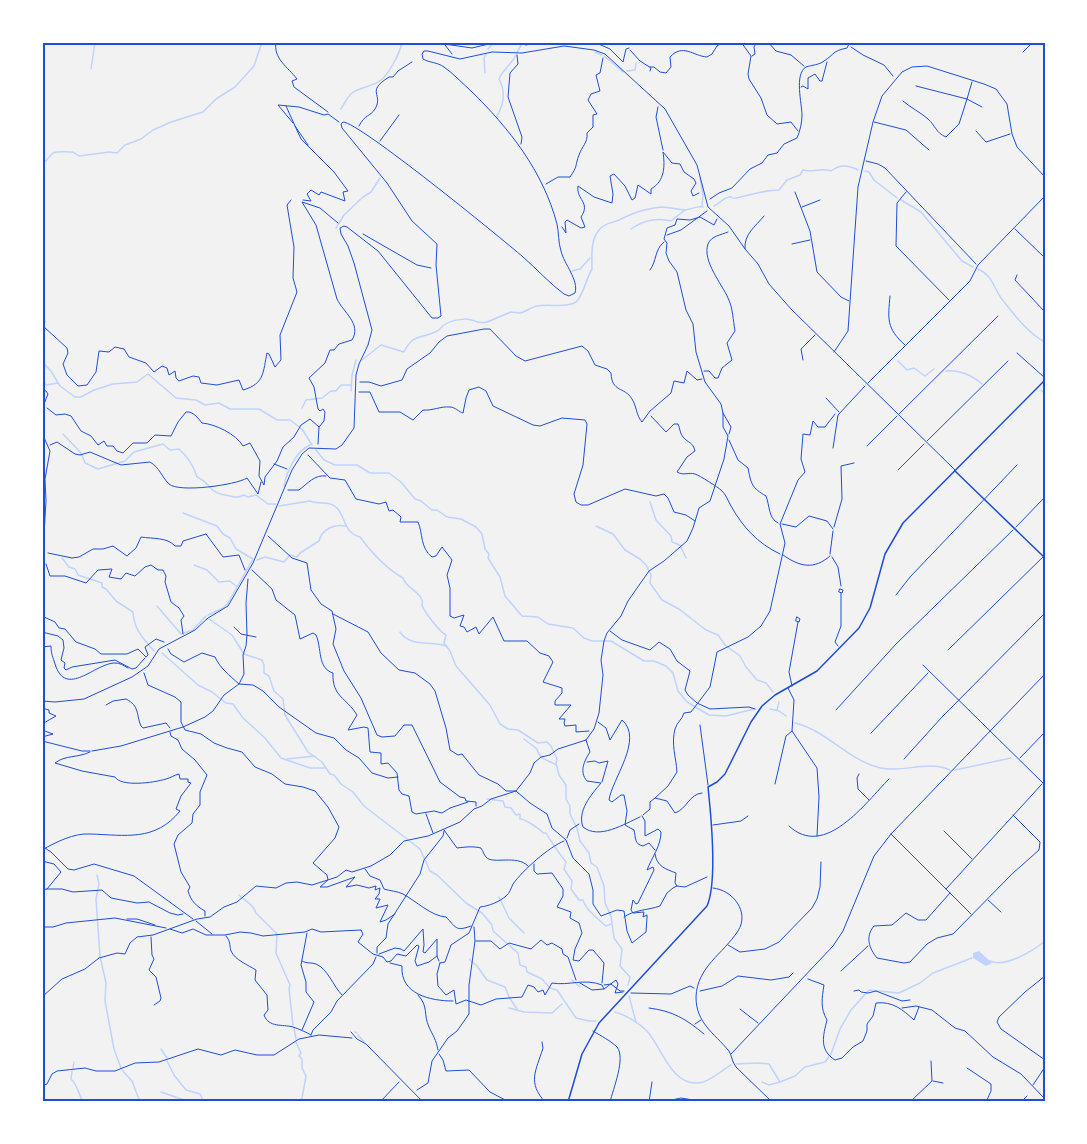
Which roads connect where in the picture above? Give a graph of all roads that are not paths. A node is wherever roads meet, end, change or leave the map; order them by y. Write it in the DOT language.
graph roads {
  1 [pos="980,42"];
  2 [pos="1032,42"];
  3 [pos="984,44"];
  4 [pos="1023,52"];
  5 [pos="973,80"];
  6 [pos="916,86"];
  7 [pos="967,99"];
  8 [pos="903,101"];
  9 [pos="982,106"];
  10 [pos="873,122"];
  11 [pos="976,131"];
  12 [pos="1012,134"];
  13 [pos="929,150"];
  14 [pos="864,161"];
  15 [pos="1045,177"];
  16 [pos="907,191"];
  17 [pos="795,192"];
  18 [pos="1045,196"];
  19 [pos="820,200"];
  20 [pos="801,208"];
  21 [pos="764,216"];
  22 [pos="1014,227"];
  23 [pos="812,239"];
  24 [pos="792,244"];
  25 [pos="745,249"];
  26 [pos="1045,258"];
  27 [pos="978,265"];
  28 [pos="1017,275"];
  29 [pos="890,296"];
  30 [pos="850,301"];
  31 [pos="950,301"];
  32 [pos="1045,312"];
  33 [pos="998,316"];
  34 [pos="816,334"];
  35 [pos="906,346"];
  36 [pos="834,352"];
  37 [pos="1017,353"];
  38 [pos="803,360"];
  39 [pos="1008,361"];
  40 [pos="1045,379"];
  41 [pos="867,384"];
  42 [pos="42,390"];
  43 [pos="826,398"];
  44 [pos="42,408"];
  45 [pos="839,412"];
  46 [pos="898,415"];
  47 [pos="42,433"];
  48 [pos="926,442"];
  49 [pos="867,446"];
  50 [pos="833,447"];
  51 [pos="1017,465"];
  52 [pos="898,470"];
  53 [pos="955,470"];
  54 [pos="1045,497"];
  55 [pos="984,498"];
  56 [pos="1014,529"];
  57 [pos="43,553"];
  58 [pos="1044,557"];
  59 [pos="43,561"];
  60 [pos="42,569"];
  61 [pos="841,588"];
  62 [pos="896,595"];
  63 [pos="1045,614"];
  64 [pos="798,622"];
  65 [pos="841,648"];
  66 [pos="948,650"];
  67 [pos="923,665"];
  68 [pos="929,672"];
  69 [pos="1045,674"];
  70 [pos="792,687"];
  71 [pos="788,688"];
  72 [pos="42,701"];
  73 [pos="958,701"];
  74 [pos="836,710"];
  75 [pos="700,725"];
  76 [pos="792,731"];
  77 [pos="989,731"];
  78 [pos="1045,732"];
  79 [pos="871,733"];
  80 [pos="904,759"];
  81 [pos="1018,759"];
  82 [pos="859,774"];
  83 [pos="889,779"];
  84 [pos="775,784"];
  85 [pos="1044,784"];
  86 [pos="708,787"];
  87 [pos="869,800"];
  88 [pos="1013,815"];
  89 [pos="748,816"];
  90 [pos="712,825"];
  91 [pos="789,826"];
  92 [pos="944,831"];
  93 [pos="891,834"];
  94 [pos="817,836"];
  95 [pos="973,860"];
  96 [pos="820,862"];
  97 [pos="713,888"];
  98 [pos="946,889"];
  99 [pos="950,892"];
  100 [pos="988,900"];
  101 [pos="1001,912"];
  102 [pos="972,915"];
  103 [pos="727,944"];
  104 [pos="869,944"];
  105 [pos="841,971"];
  106 [pos="1045,976"];
  107 [pos="649,1008"];
  108 [pos="740,1009"];
  109 [pos="701,1020"];
  110 [pos="759,1024"];
  111 [pos="693,1025"];
  112 [pos="593,1031"];
  113 [pos="351,1032"];
  114 [pos="704,1034"];
  115 [pos="542,1042"];
  116 [pos="731,1054"];
  117 [pos="932,1060"];
  118 [pos="1045,1060"];
  119 [pos="967,1068"];
  120 [pos="529,1079"];
  121 [pos="400,1080"];
  122 [pos="534,1080"];
  123 [pos="932,1081"];
  124 [pos="652,1082"];
  125 [pos="943,1083"];
  126 [pos="1026,1096"];
  127 [pos="912,1101"];
  128 [pos="380,1102"];
  129 [pos="423,1102"];
  130 [pos="545,1102"];
  131 [pos="568,1102"];
  132 [pos="610,1102"];
  133 [pos="649,1102"];
  134 [pos="662,1102"];
  135 [pos="705,1102"];
  136 [pos="772,1102"];
  137 [pos="986,1102"];
  138 [pos="1020,1102"];
  1 -- 3 [label="street"];
  2 -- 4 [label="street"];
  5 -- 7 [label="street"];
  5 -- 10 [label="street"];
  5 -- 12 [label="street"];
  6 -- 7 [label="street"];
  7 -- 8 [label="street"];
  7 -- 9 [label="street"];
  10 -- 13 [label="street"];
  10 -- 14 [label="street"];
  11 -- 12 [label="street"];
  12 -- 15 [label="street"];
  14 -- 16 [label="street"];
  14 -- 30 [label="street"];
  16 -- 27 [label="street"];
  16 -- 31 [label="street"];
  17 -- 20 [label="street"];
  18 -- 22 [label="street"];
  19 -- 20 [label="street"];
  20 -- 23 [label="street"];
  21 -- 25 [label="street"];
  22 -- 26 [label="street"];
  22 -- 27 [label="street"];
  23 -- 24 [label="street"];
  23 -- 30 [label="street"];
  25 -- 34 [label="street"];
  25 -- 72 [label="street"];
  27 -- 31 [label="street"];
  28 -- 32 [label="street"];
  29 -- 35 [label="street"];
  30 -- 36 [label="street"];
  31 -- 35 [label="street"];
  33 -- 46 [label="street"];
  34 -- 36 [label="street"];
  34 -- 38 [label="street"];
  35 -- 41 [label="street"];
  36 -- 41 [label="street"];
  37 -- 40 [label="street"];
  39 -- 48 [label="street"];
  40 -- 53 [label="street"];
  41 -- 45 [label="street"];
  41 -- 46 [label="street"];
  42 -- 44 [label="street"];
  43 -- 45 [label="street"];
  45 -- 50 [label="street"];
  46 -- 48 [label="street"];
  46 -- 49 [label="street"];
  47 -- 57 [label="street"];
  48 -- 52 [label="street"];
  48 -- 53 [label="street"];
  51 -- 55 [label="street"];
  53 -- 55 [label="street"];
  53 -- 65 [label="street"];
  54 -- 56 [label="street"];
  55 -- 56 [label="street"];
  55 -- 62 [label="street"];
  56 -- 58 [label="street"];
  56 -- 74 [label="street"];
  57 -- 59 [label="street"];
  58 -- 66 [label="street"];
  59 -- 60 [label="street"];
  61 -- 65 [label="street"];
  63 -- 73 [label="street"];
  64 -- 70 [label="street"];
  65 -- 70 [label="street"];
  67 -- 68 [label="street"];
  68 -- 73 [label="street"];
  68 -- 79 [label="street"];
  69 -- 77 [label="street"];
  70 -- 71 [label="street"];
  71 -- 76 [label="street"];
  71 -- 86 [label="street"];
  73 -- 77 [label="street"];
  73 -- 80 [label="street"];
  75 -- 86 [label="street"];
  76 -- 84 [label="street"];
  76 -- 94 [label="street"];
  77 -- 81 [label="street"];
  77 -- 93 [label="street"];
  78 -- 81 [label="street"];
  81 -- 85 [label="street"];
  82 -- 87 [label="street"];
  83 -- 87 [label="street"];
  85 -- 88 [label="street"];
  86 -- 90 [label="street"];
  87 -- 94 [label="street"];
  88 -- 95 [label="street"];
  88 -- 100 [label="street"];
  89 -- 90 [label="street"];
  90 -- 97 [label="street"];
  91 -- 94 [label="street"];
  92 -- 95 [label="street"];
  93 -- 98 [label="street"];
  93 -- 110 [label="street"];
  95 -- 98 [label="street"];
  96 -- 103 [label="street"];
  97 -- 103 [label="street"];
  97 -- 112 [label="street"];
  98 -- 99 [label="street"];
  99 -- 102 [label="street"];
  99 -- 104 [label="street"];
  100 -- 101 [label="street"];
  100 -- 102 [label="street"];
  102 -- 104 [label="street"];
  103 -- 109 [label="street"];
  104 -- 105 [label="street"];
  106 -- 118 [label="street"];
  107 -- 111 [label="street"];
  108 -- 110 [label="street"];
  109 -- 111 [label="street"];
  109 -- 116 [label="street"];
  110 -- 116 [label="street"];
  111 -- 114 [label="street"];
  112 -- 131 [label="street"];
  112 -- 132 [label="street"];
  113 -- 121 [label="street"];
  115 -- 122 [label="street"];
  116 -- 136 [label="street"];
  117 -- 123 [label="street"];
  119 -- 137 [label="street"];
  120 -- 122 [label="street"];
  121 -- 128 [label="street"];
  121 -- 129 [label="street"];
  122 -- 130 [label="street"];
  123 -- 125 [label="street"];
  123 -- 127 [label="street"];
  124 -- 133 [label="street"];
  126 -- 138 [label="street"];
  134 -- 135 [label="street"];
}
